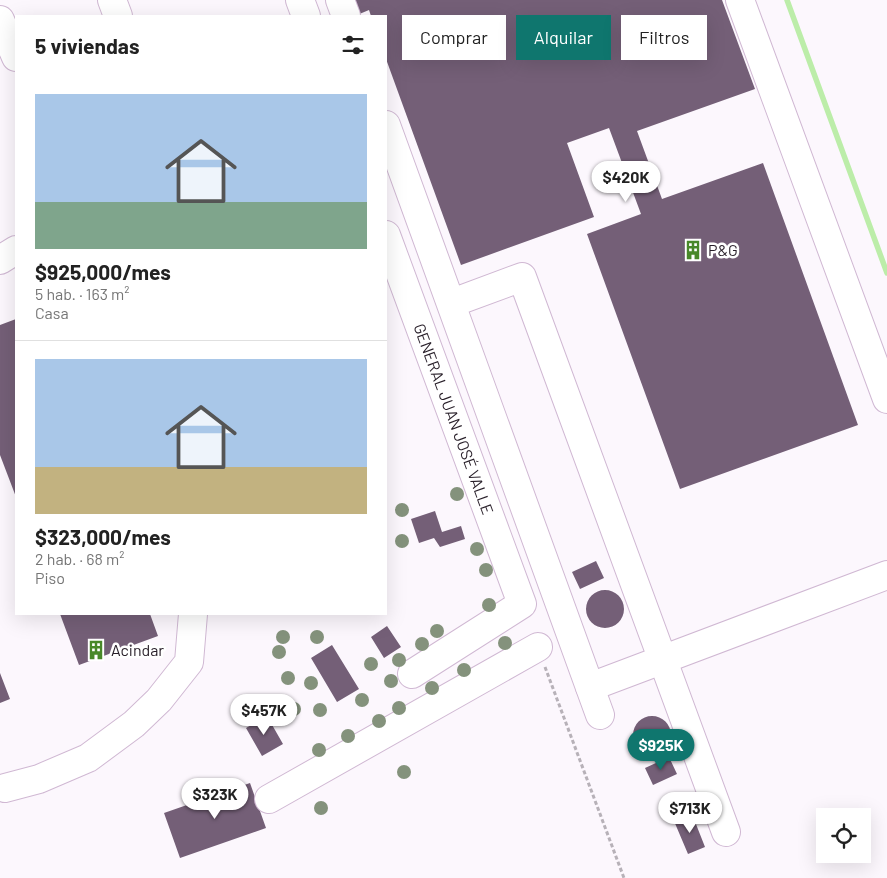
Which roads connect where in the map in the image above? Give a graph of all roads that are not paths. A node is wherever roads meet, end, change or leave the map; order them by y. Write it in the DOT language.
graph roads {
  1 [pos="112,0"];
  2 [pos="300,0"];
  3 [pos="340,0"];
  4 [pos="740,0"];
  5 [pos="118,15"];
  6 [pos="306,15"];
  7 [pos="346,15"];
  8 [pos="0,20"];
  9 [pos="15,55"];
  10 [pos="387,128"];
  11 [pos="387,238"];
  12 [pos="15,251"];
  13 [pos="0,260"];
  14 [pos="452,303"];
  15 [pos="887,399"];
  16 [pos="887,575"];
  17 [pos="193,615"];
  18 [pos="538,647"];
  19 [pos="662,660"];
  20 [pos="412,674"];
  21 [pos="590,687"];
  22 [pos="600,715"];
  23 [pos="4,788"];
  24 [pos="269,799"];
  25 [pos="726,832"];
  1 -- 5 [label="street"];
  2 -- 6 [label="street"];
  3 -- 7 [label="street"];
  4 -- 15 [label="street"];
  8 -- 9 [label="street"];
  10 -- 14 [label="street"];
  11 -- 20 [label="street, GENERAL JUAN JOSÉ VALLE"];
  12 -- 13 [label="street"];
  14 -- 19 [label="street"];
  14 -- 21 [label="street"];
  16 -- 19 [label="street"];
  17 -- 23 [label="street"];
  18 -- 24 [label="street"];
  19 -- 21 [label="street"];
  19 -- 25 [label="street"];
  21 -- 22 [label="street"];
}
